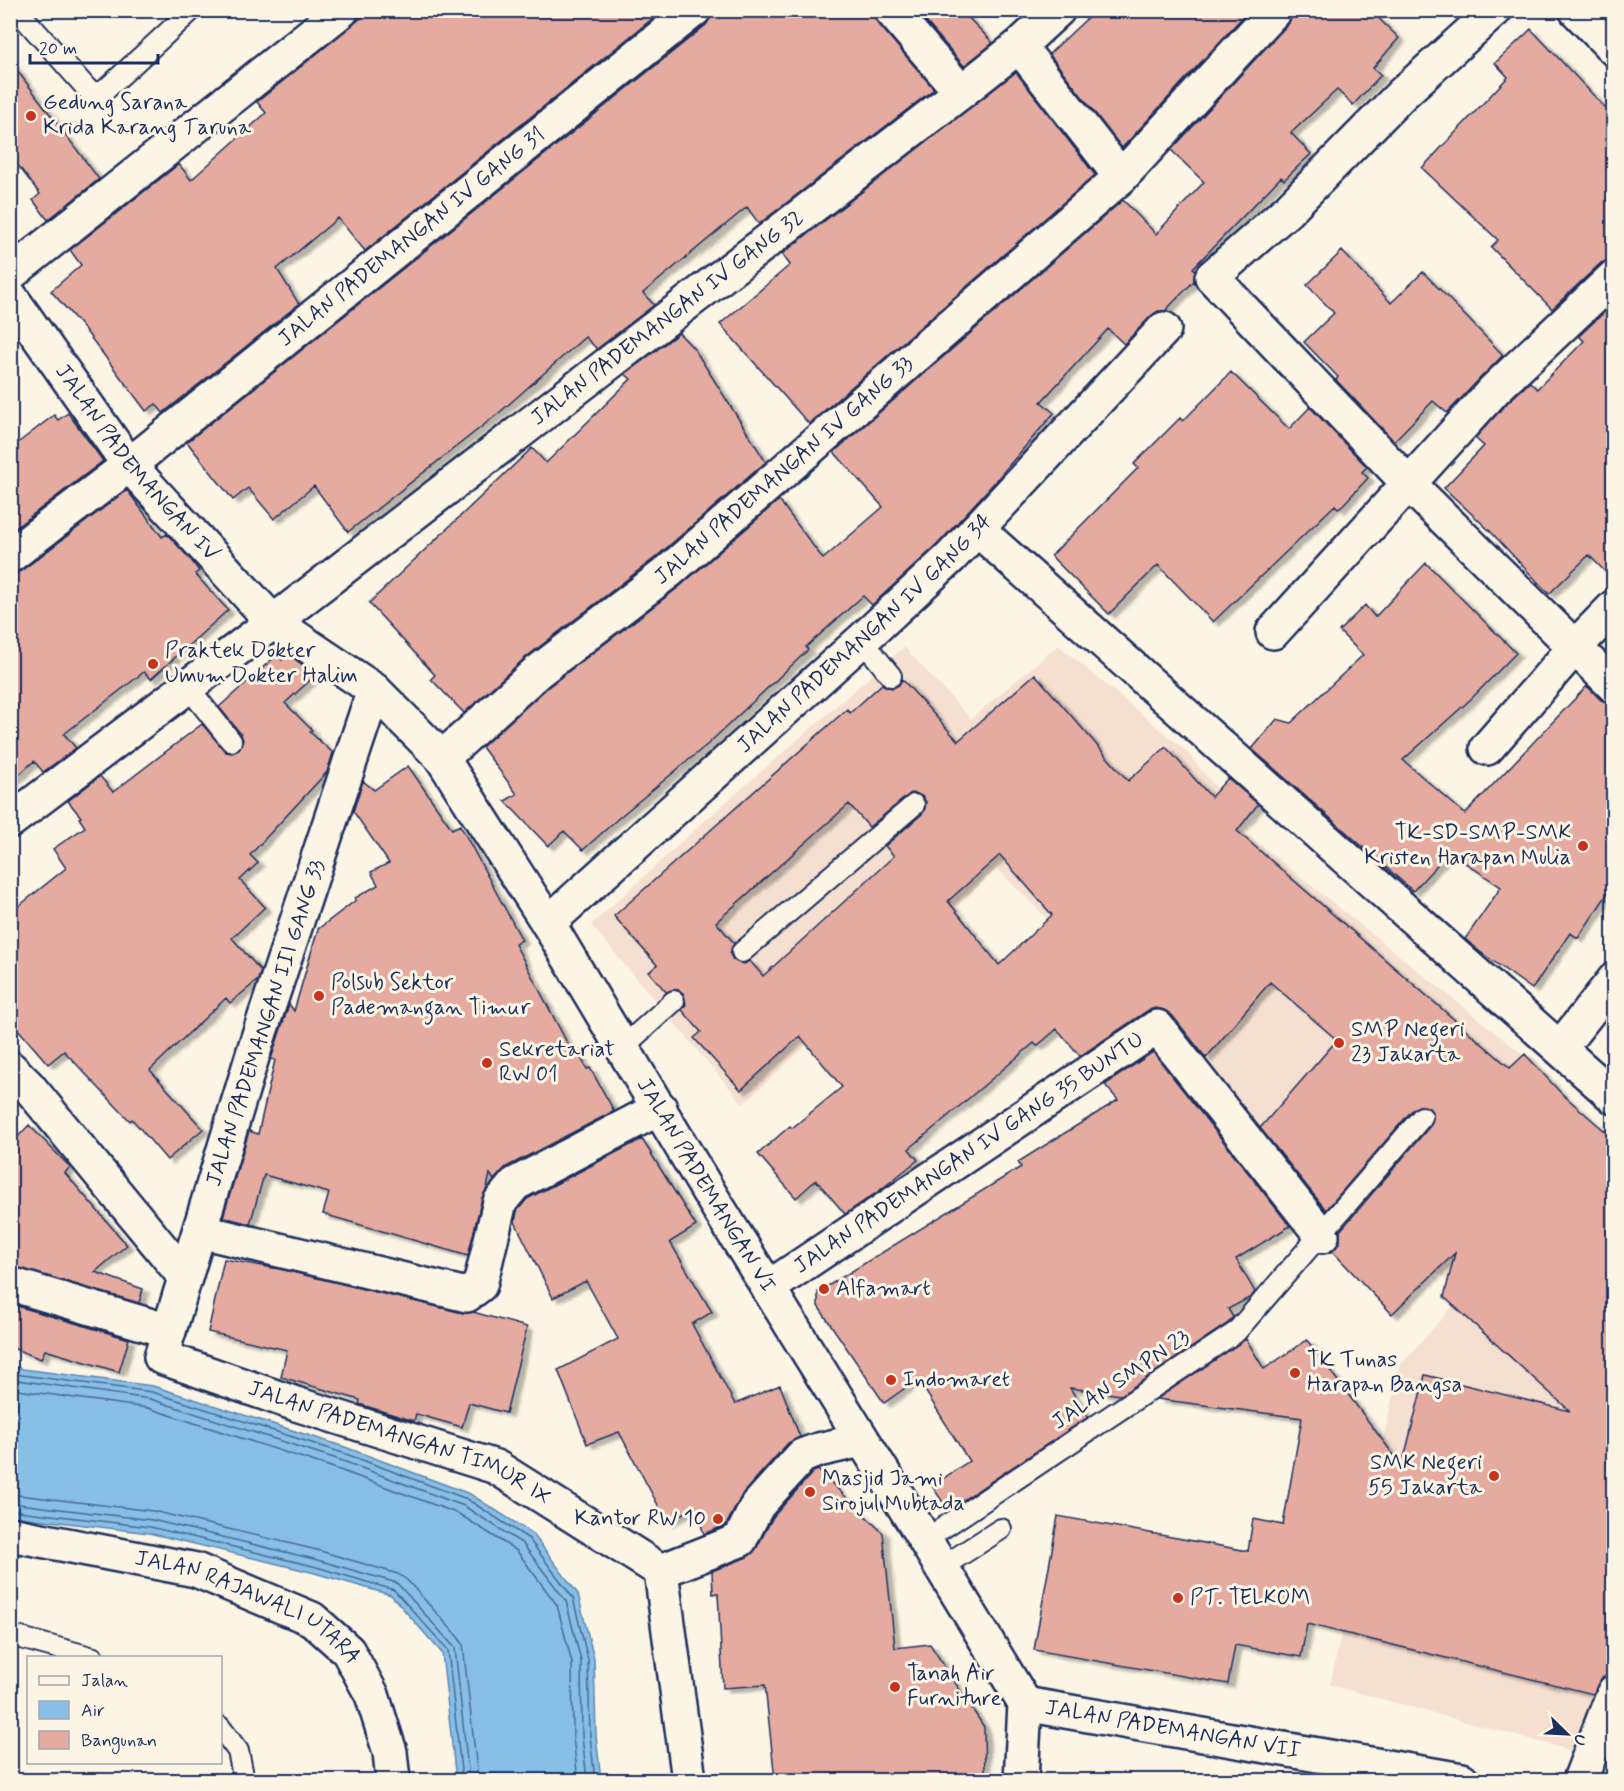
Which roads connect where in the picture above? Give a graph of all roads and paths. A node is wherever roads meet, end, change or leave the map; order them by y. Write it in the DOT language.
graph roads {
  1 [pos="17,10"];
  2 [pos="192,10"];
  3 [pos="342,10"];
  4 [pos="694,10"];
  5 [pos="891,10"];
  6 [pos="1058,10"];
  7 [pos="1275,10"];
  8 [pos="1495,10"];
  9 [pos="1576,10"];
  10 [pos="1019,46"];
  11 [pos="1614,49"];
  12 [pos="961,92"];
  13 [pos="1121,177"];
  14 [pos="10,274"];
  15 [pos="1614,277"];
  16 [pos="10,296"];
  17 [pos="1164,329"];
  18 [pos="129,465"];
  19 [pos="1408,483"];
  20 [pos="978,529"];
  21 [pos="10,556"];
  22 [pos="1614,607"];
  23 [pos="273,622"];
  24 [pos="1274,632"];
  25 [pos="862,640"];
  26 [pos="1575,647"];
  27 [pos="891,676"];
  28 [pos="1614,686"];
  29 [pos="188,687"];
  30 [pos="374,690"];
  31 [pos="231,741"];
  32 [pos="1487,748"];
  33 [pos="442,758"];
  34 [pos="914,805"];
  35 [pos="10,821"];
  36 [pos="548,923"];
  37 [pos="742,952"];
  38 [pos="1614,980"];
  39 [pos="674,1001"];
  40 [pos="1567,1039"];
  41 [pos="622,1047"];
  42 [pos="10,1068"];
  43 [pos="1614,1097"];
  44 [pos="660,1108"];
  45 [pos="1422,1117"];
  46 [pos="200,1231"];
  47 [pos="1322,1236"];
  48 [pos="185,1277"];
  49 [pos="10,1284"];
  50 [pos="768,1288"];
  51 [pos="165,1344"];
  52 [pos="862,1440"];
  53 [pos="1001,1529"];
  54 [pos="10,1534"];
  55 [pos="926,1540"];
  56 [pos="942,1567"];
  57 [pos="661,1571"];
  58 [pos="10,1635"];
  59 [pos="87,1656"];
  60 [pos="1614,1692"];
  61 [pos="1025,1704"];
  62 [pos="222,1730"];
  63 [pos="244,1780"];
  64 [pos="393,1780"];
  65 [pos="689,1780"];
  66 [pos="1021,1780"];
  67 [pos="1462,1780"];
  68 [pos="1580,1780"];
  1 -- 2 [label="lane"];
  3 -- 14 [label="street"];
  4 -- 18 [label="street, JALAN PADEMANGAN IV GANG 31"];
  5 -- 12 [label="street"];
  6 -- 10 [label="street, JALAN PADEMANGAN IV GANG 32"];
  7 -- 13 [label="street, JALAN PADEMANGAN IV GANG 33"];
  8 -- 19 [label="street"];
  9 -- 11 [label="street"];
  10 -- 12 [label="street, JALAN PADEMANGAN IV GANG 32"];
  10 -- 13 [label="street"];
  12 -- 23 [label="street, JALAN PADEMANGAN IV GANG 32"];
  13 -- 33 [label="street, JALAN PADEMANGAN IV GANG 33"];
  15 -- 19 [label="street"];
  16 -- 18 [label="street, JALAN PADEMANGAN IV"];
  17 -- 20 [label="street, JALAN PADEMANGAN IV GANG 34"];
  18 -- 21 [label="street, JALAN PADEMANGAN IV GANG 31"];
  18 -- 23 [label="street, JALAN PADEMANGAN IV"];
  19 -- 24 [label="street"];
  19 -- 26 [label="street"];
  20 -- 25 [label="street, JALAN PADEMANGAN IV GANG 34"];
  20 -- 40 [label="street"];
  22 -- 26 [label="street"];
  23 -- 29 [label="street, JALAN PADEMANGAN IV GANG 32"];
  23 -- 30 [label="street, JALAN PADEMANGAN VI"];
  25 -- 27 [label="lane"];
  25 -- 36 [label="street, JALAN PADEMANGAN IV GANG 34"];
  26 -- 28 [label="street"];
  26 -- 32 [label="street"];
  29 -- 31 [label="lane"];
  29 -- 35 [label="street, JALAN PADEMANGAN IV GANG 32"];
  30 -- 33 [label="street, JALAN PADEMANGAN VI"];
  30 -- 46 [label="street, JALAN PADEMANGAN III GANG 33"];
  33 -- 36 [label="street, JALAN PADEMANGAN VI"];
  34 -- 37 [label="lane"];
  36 -- 41 [label="street, JALAN PADEMANGAN VI"];
  38 -- 40 [label="street"];
  39 -- 41 [label="lane"];
  40 -- 43 [label="street"];
  41 -- 44 [label="street, JALAN PADEMANGAN VI"];
  42 -- 48 [label="street"];
  44 -- 46 [label="street"];
  44 -- 50 [label="street, JALAN PADEMANGAN VI"];
  45 -- 47 [label="lane, JALAN SMPN 23"];
  46 -- 48 [label="street, JALAN PADEMANGAN III GANG 33"];
  47 -- 50 [label="street, JALAN PADEMANGAN IV GANG 35 BUNTU"];
  47 -- 55 [label="lane, JALAN SMPN 23"];
  48 -- 51 [label="street, JALAN PADEMANGAN III GANG 33"];
  49 -- 51 [label="street, JALAN PADEMANGAN TIMUR IX"];
  50 -- 52 [label="street, JALAN PADEMANGAN VI"];
  51 -- 57 [label="street, JALAN PADEMANGAN TIMUR IX"];
  52 -- 55 [label="street, JALAN PADEMANGAN VI"];
  52 -- 57 [label="street"];
  53 -- 56 [label="lane"];
  54 -- 64 [label="street, JALAN RAJAWALI UTARA"];
  55 -- 56 [label="street, JALAN PADEMANGAN VI"];
  56 -- 61 [label="street, JALAN PADEMANGAN VI"];
  57 -- 65 [label="street"];
  58 -- 59 [label="lane"];
  60 -- 68 [label="street"];
  61 -- 66 [label="street"];
  61 -- 67 [label="street, JALAN PADEMANGAN VII"];
  62 -- 63 [label="lane"];
}
